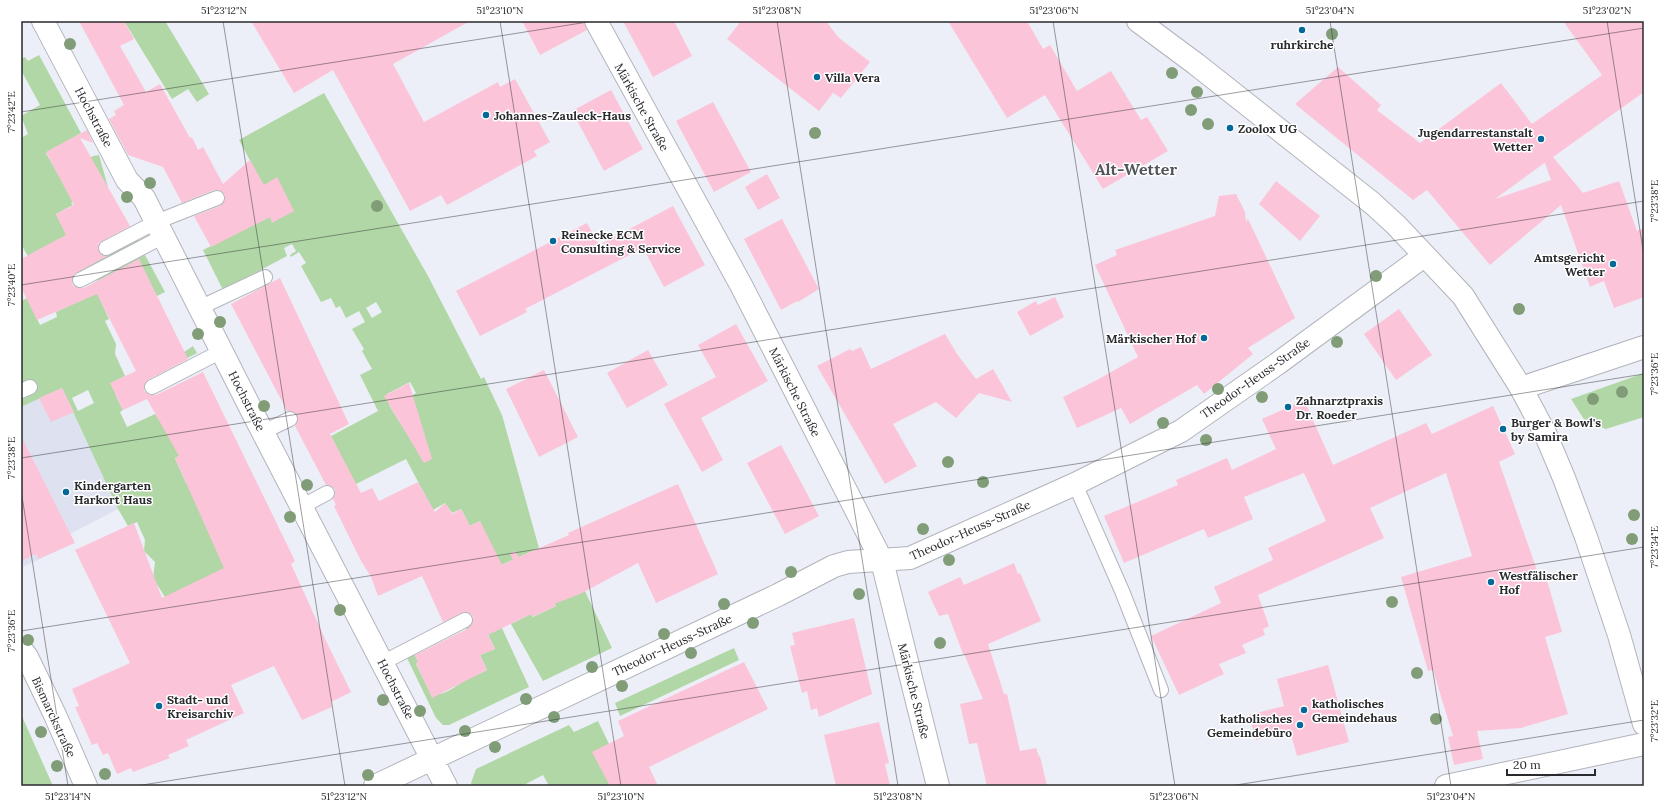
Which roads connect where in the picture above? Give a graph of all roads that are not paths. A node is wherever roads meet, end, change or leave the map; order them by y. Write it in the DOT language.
graph roads {
  1 [pos="43,21"];
  2 [pos="596,21"];
  3 [pos="1138,21"];
  4 [pos="217,198"];
  5 [pos="160,229"];
  6 [pos="106,248"];
  7 [pos="1424,256"];
  8 [pos="265,278"];
  9 [pos="80,280"];
  10 [pos="199,308"];
  11 [pos="1644,347"];
  12 [pos="222,351"];
  13 [pos="152,387"];
  14 [pos="1521,388"];
  15 [pos="290,419"];
  16 [pos="263,432"];
  17 [pos="1075,484"];
  18 [pos="327,493"];
  19 [pos="301,507"];
  20 [pos="882,561"];
  21 [pos="465,620"];
  22 [pos="21,649"];
  23 [pos="382,664"];
  24 [pos="1162,690"];
  25 [pos="1644,724"];
  26 [pos="1644,744"];
  27 [pos="432,759"];
  28 [pos="86,786"];
  29 [pos="375,786"];
  30 [pos="446,786"];
  31 [pos="938,786"];
  32 [pos="1446,786"];
  1 -- 5 [label="street, Hochstraße"];
  2 -- 20 [label="street, Märkische Straße"];
  3 -- 7 [label="street"];
  4 -- 5 [label="lane"];
  5 -- 6 [label="lane"];
  5 -- 9 [label="lane"];
  5 -- 10 [label="street, Hochstraße"];
  7 -- 14 [label="street"];
  7 -- 17 [label="street, Theodor-Heuss-Straße"];
  8 -- 10 [label="lane"];
  10 -- 12 [label="street, Hochstraße"];
  11 -- 14 [label="street"];
  12 -- 13 [label="lane"];
  12 -- 16 [label="street, Hochstraße"];
  14 -- 25 [label="street"];
  15 -- 16 [label="lane"];
  16 -- 19 [label="street, Hochstraße"];
  17 -- 20 [label="street, Theodor-Heuss-Straße"];
  17 -- 24 [label="lane"];
  18 -- 19 [label="lane"];
  19 -- 23 [label="street, Hochstraße"];
  20 -- 27 [label="street, Theodor-Heuss-Straße"];
  20 -- 31 [label="street, Märkische Straße"];
  21 -- 23 [label="lane"];
  22 -- 28 [label="street, Bismarckstraße"];
  23 -- 27 [label="street, Hochstraße"];
  26 -- 32 [label="street"];
  27 -- 29 [label="street, Theodor-Heuss-Straße"];
  27 -- 30 [label="street, Hochstraße"];
}
